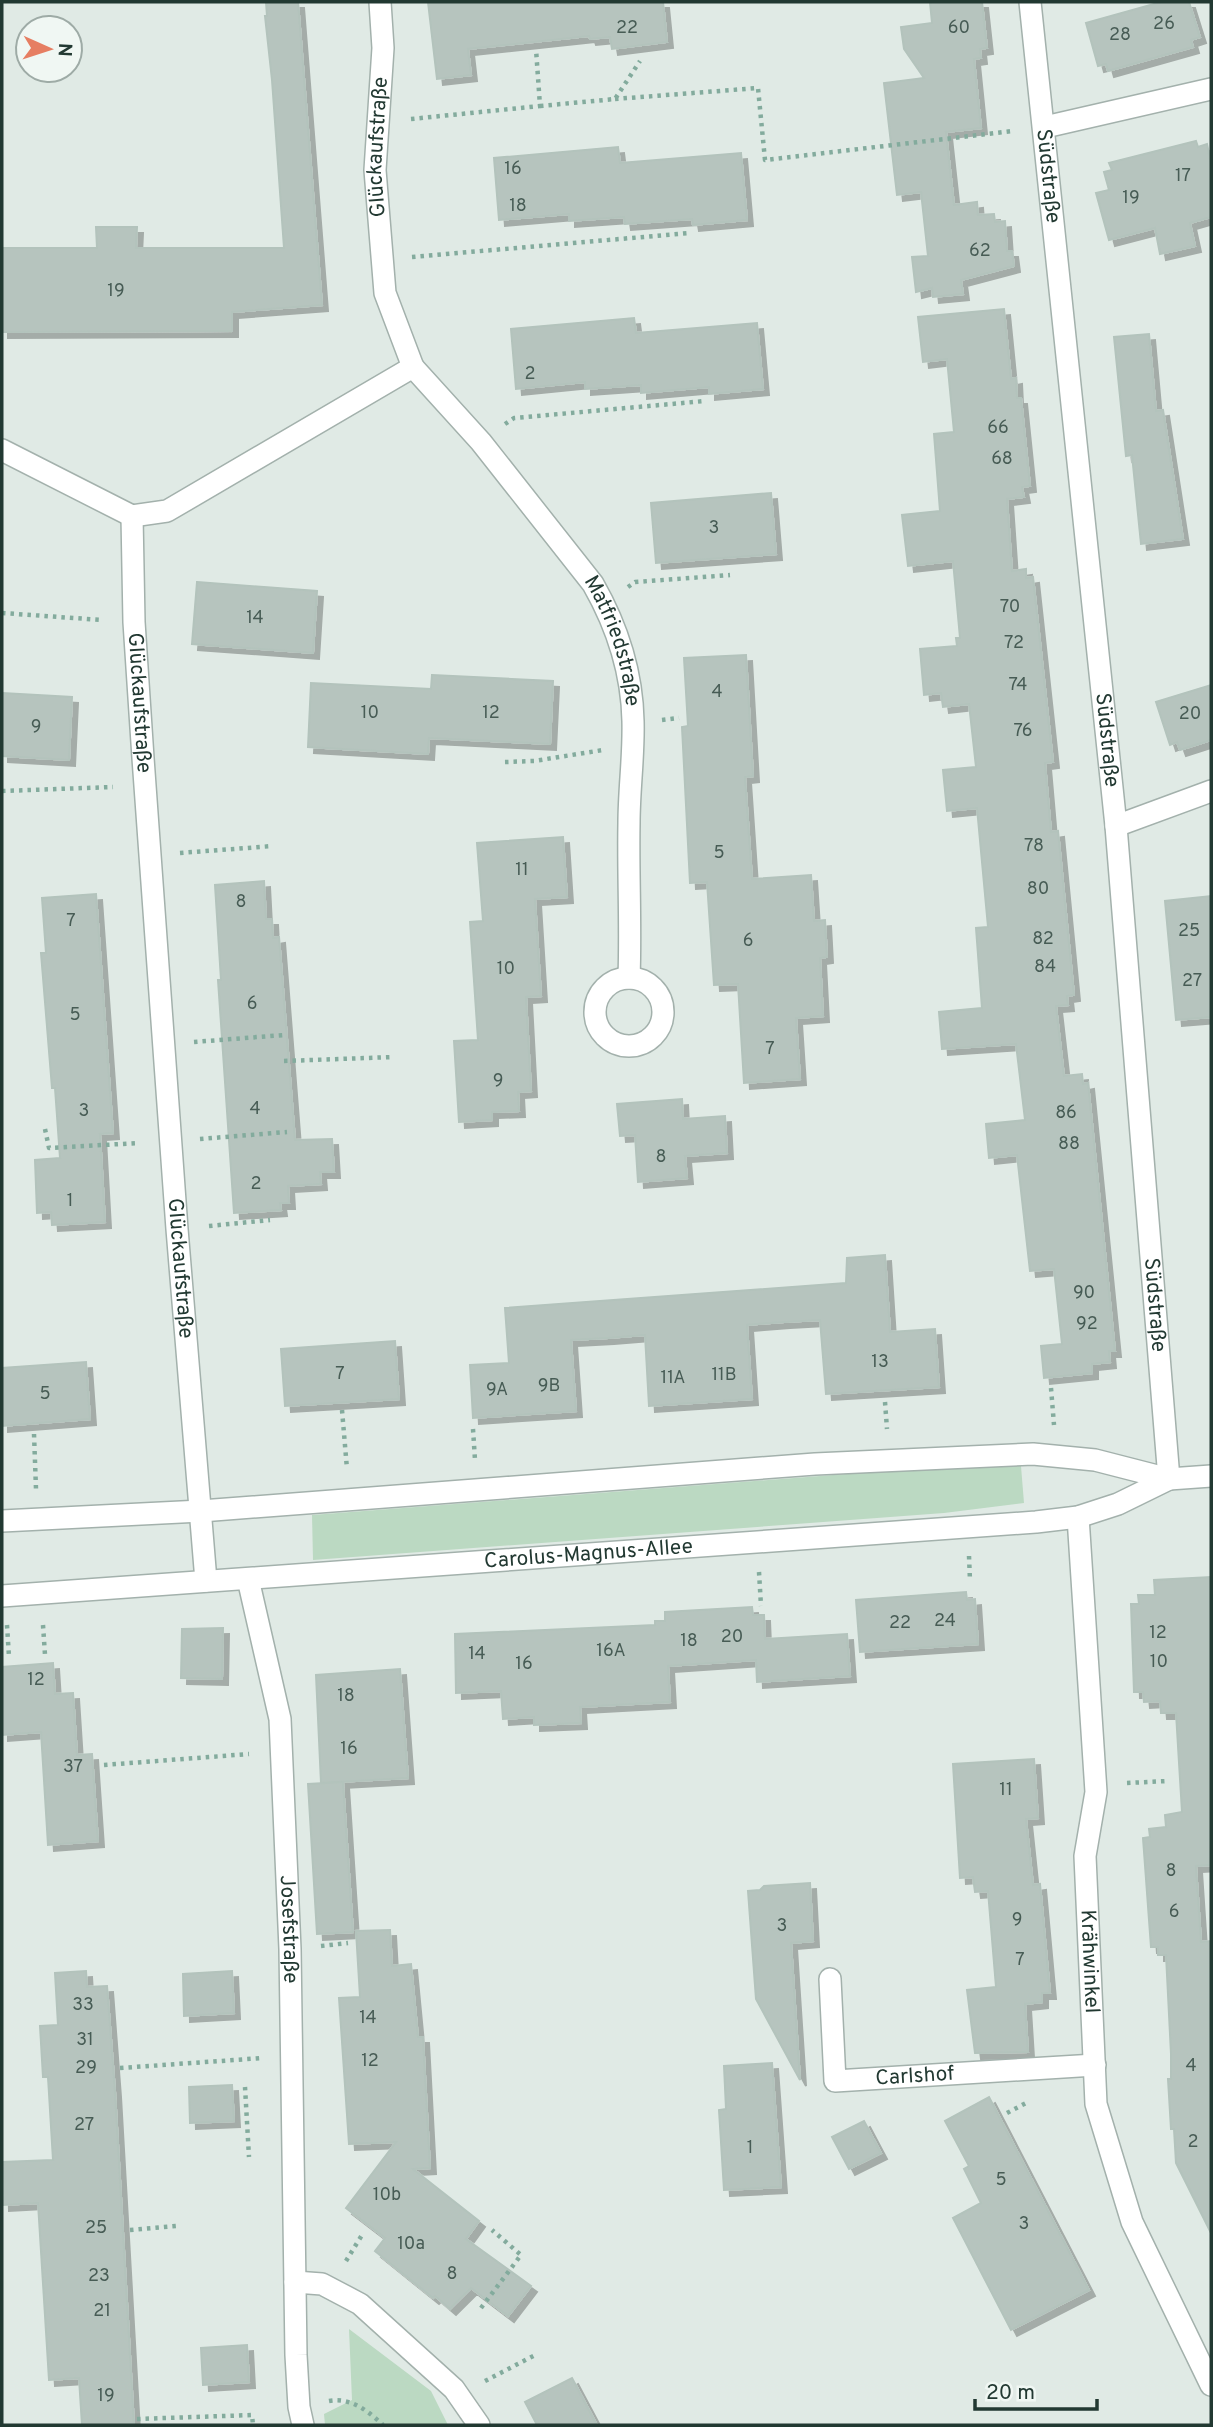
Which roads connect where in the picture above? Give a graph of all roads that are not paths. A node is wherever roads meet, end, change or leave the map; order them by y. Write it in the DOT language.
graph roads {
  1 [pos="380,2"];
  2 [pos="1030,2"];
  3 [pos="1211,89"];
  4 [pos="1045,128"];
  5 [pos="413,368"];
  6 [pos="2,450"];
  7 [pos="132,516"];
  8 [pos="1211,791"];
  9 [pos="1116,826"];
  10 [pos="629,978"];
  11 [pos="1211,1476"];
  12 [pos="1169,1479"];
  13 [pos="201,1511"];
  14 [pos="1078,1517"];
  15 [pos="2,1521"];
  16 [pos="248,1579"];
  17 [pos="206,1581"];
  18 [pos="2,1596"];
  19 [pos="830,1979"];
  20 [pos="1095,2065"];
  21 [pos="295,2282"];
  22 [pos="1211,2385"];
  23 [pos="301,2416"];
  24 [pos="479,2425"];
  1 -- 5 [label="street, Glückaufstraße"];
  2 -- 4 [label="street, Südstraße"];
  3 -- 4 [label="street"];
  4 -- 9 [label="street, Südstraße"];
  5 -- 7 [label="street"];
  5 -- 10 [label="street, Matfriedstraße"];
  6 -- 7 [label="street"];
  7 -- 13 [label="street, Glückaufstraße"];
  8 -- 9 [label="street"];
  9 -- 12 [label="street, Südstraße"];
  11 -- 12 [label="street, Carolus-Magnus-Allee"];
  12 -- 13 [label="street, Carolus-Magnus-Allee"];
  12 -- 14 [label="street, Carolus-Magnus-Allee"];
  13 -- 15 [label="street, Carolus-Magnus-Allee"];
  13 -- 17 [label="street, Glückaufstraße"];
  14 -- 16 [label="street, Carolus-Magnus-Allee"];
  14 -- 20 [label="street, Krähwinkel"];
  16 -- 17 [label="street, Carolus-Magnus-Allee"];
  16 -- 21 [label="street, Josefstraße"];
  17 -- 18 [label="street, Carolus-Magnus-Allee"];
  19 -- 20 [label="street, Carlshof"];
  20 -- 22 [label="street, Krähwinkel"];
  21 -- 23 [label="street, Josefstraße"];
  21 -- 24 [label="street"];
}
